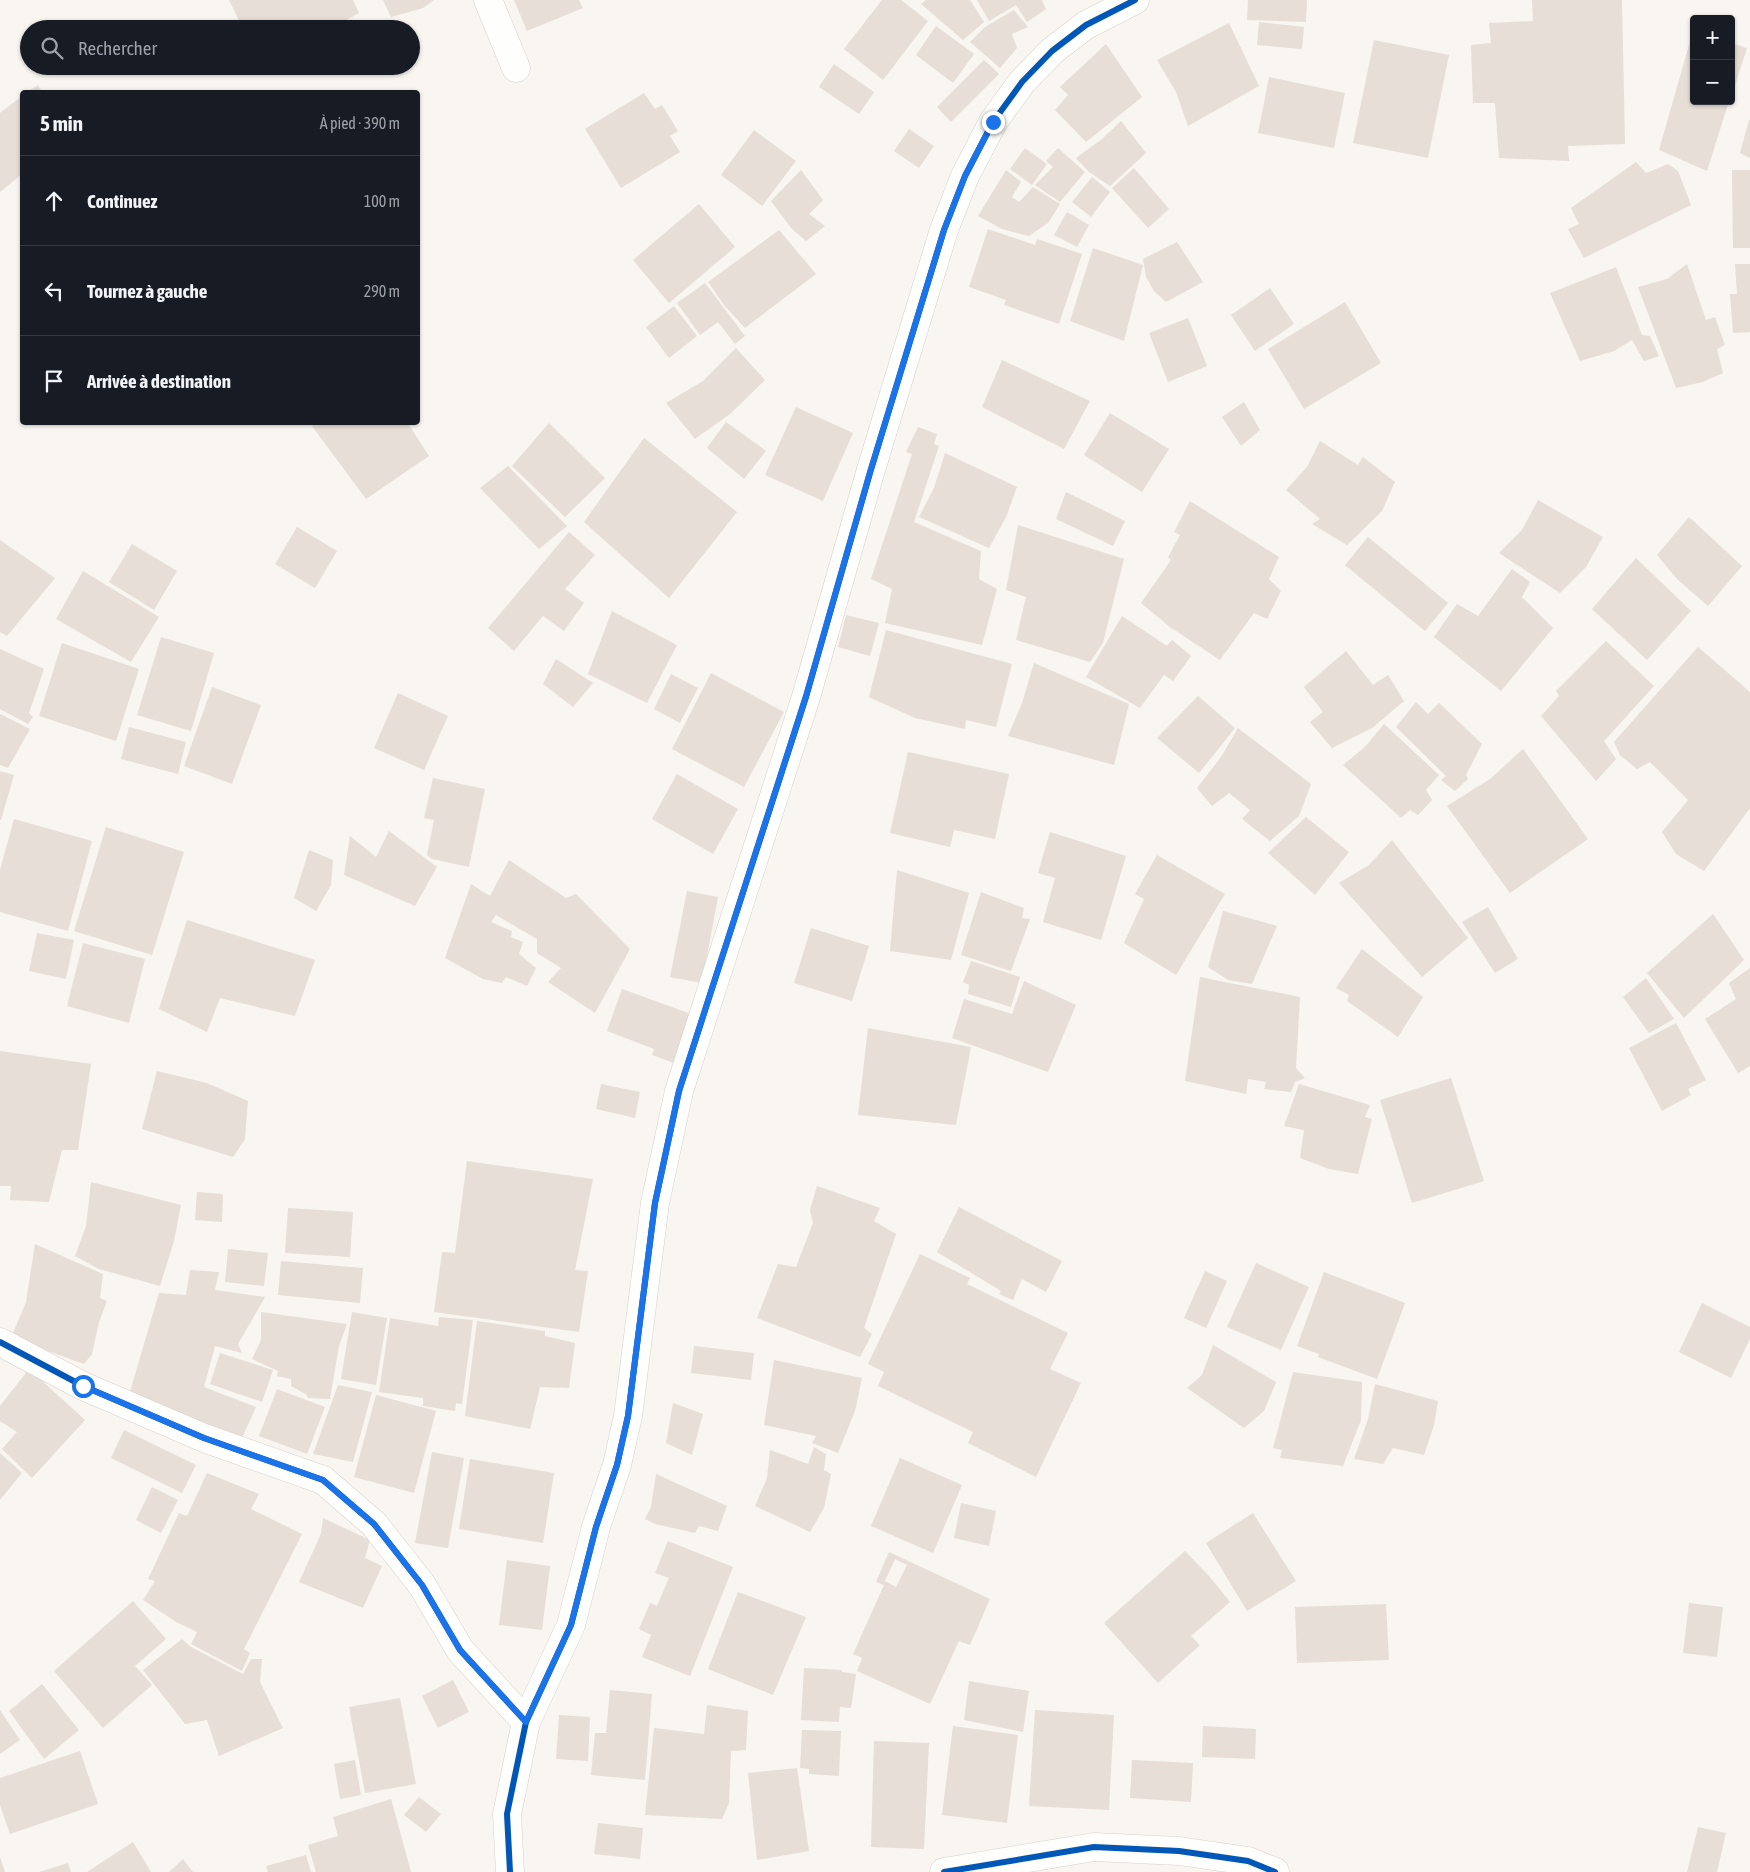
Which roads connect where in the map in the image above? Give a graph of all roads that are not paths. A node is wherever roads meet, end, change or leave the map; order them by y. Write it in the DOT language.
graph roads {
  1 [pos="488,0"];
  2 [pos="1136,0"];
  3 [pos="516,68"];
  4 [pos="0,1342"];
  5 [pos="526,1722"];
  6 [pos="510,1872"];
  7 [pos="944,1872"];
  8 [pos="1275,1872"];
  1 -- 3 [label="street"];
  2 -- 5 [label="street"];
  4 -- 5 [label="street"];
  5 -- 6 [label="street"];
  7 -- 8 [label="street"];
}
